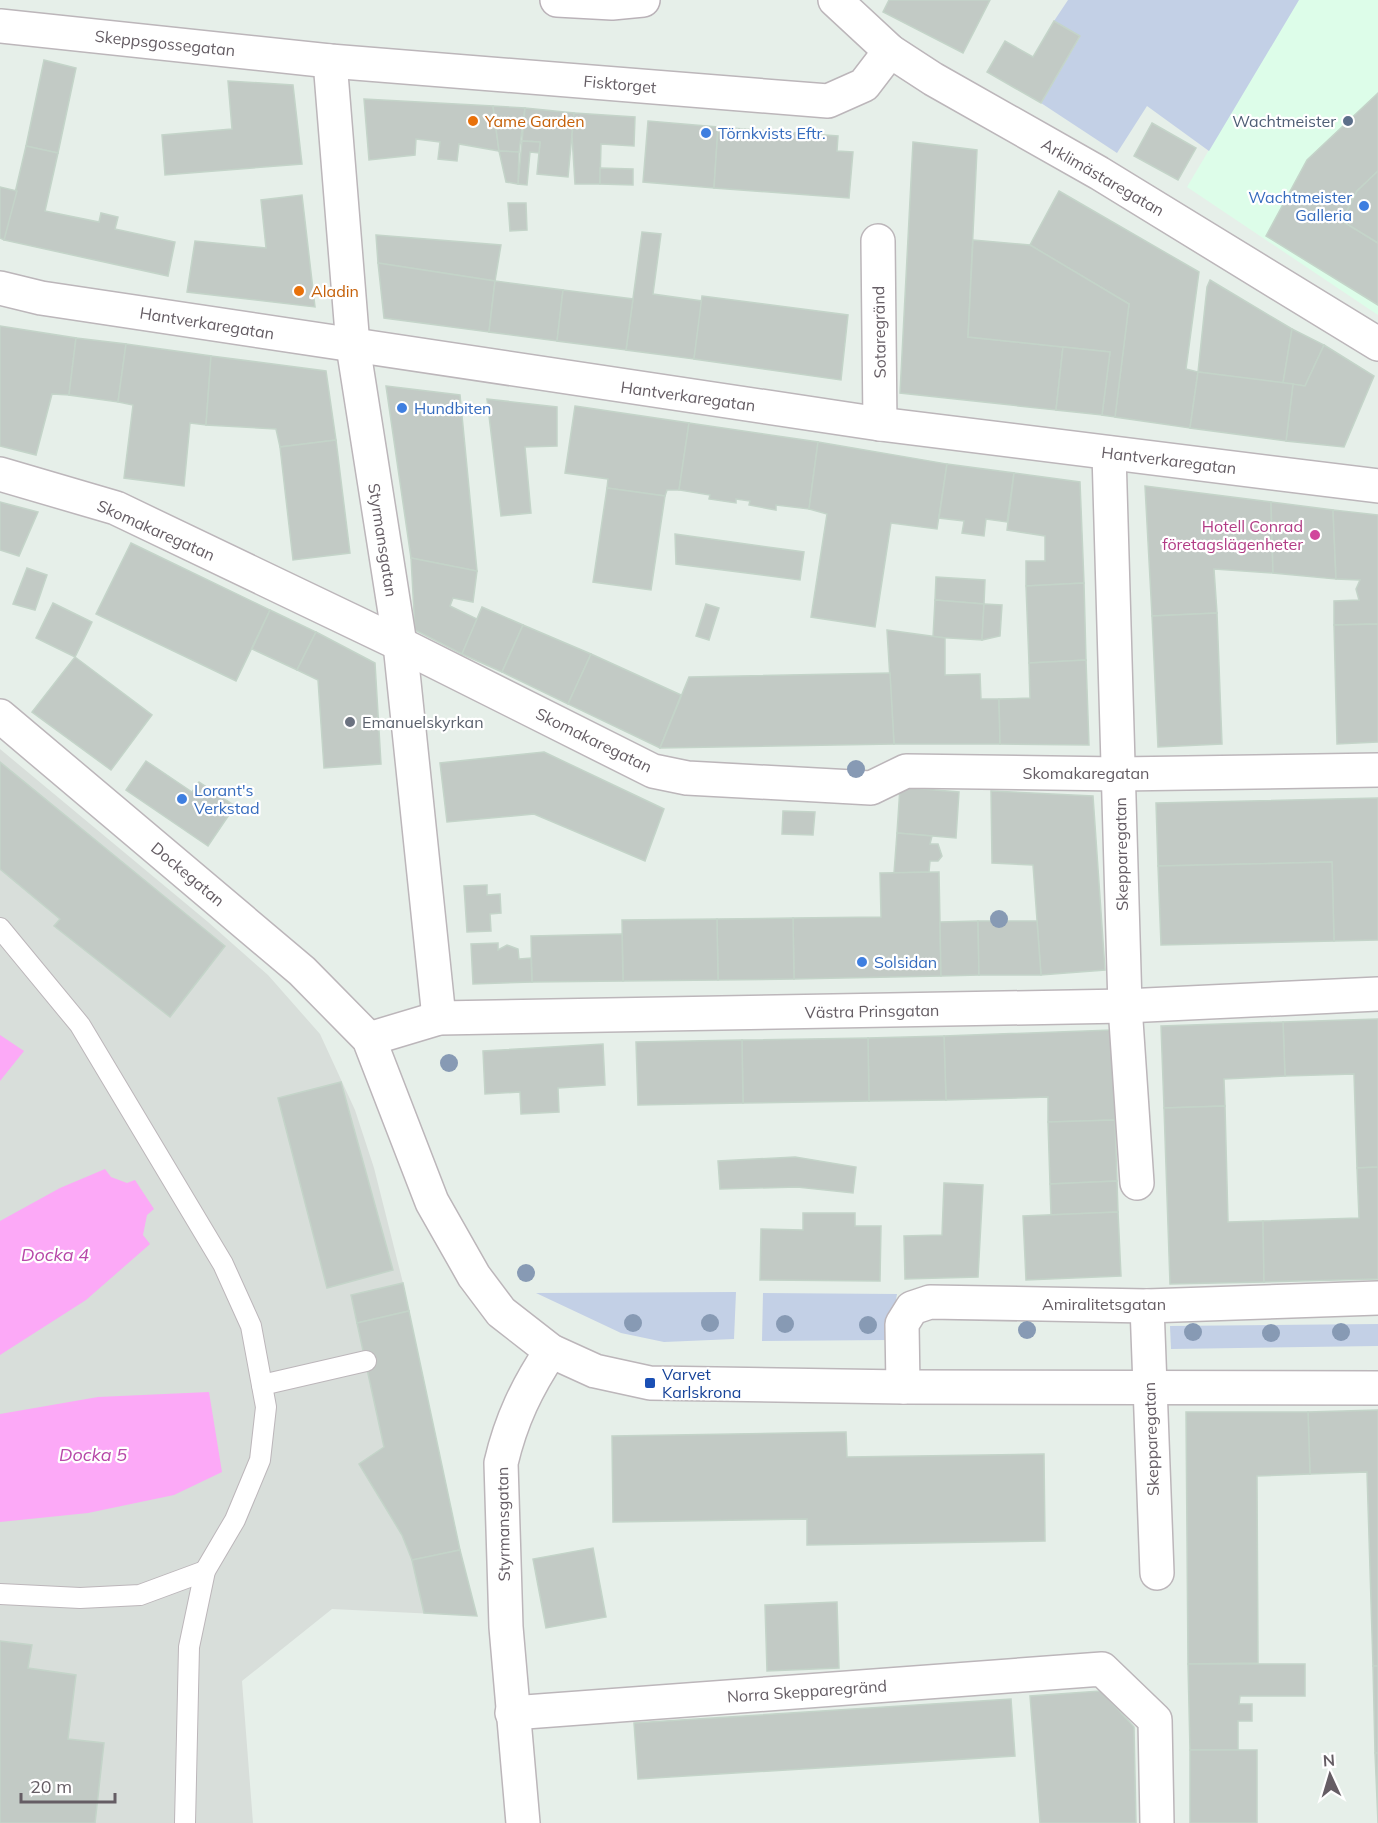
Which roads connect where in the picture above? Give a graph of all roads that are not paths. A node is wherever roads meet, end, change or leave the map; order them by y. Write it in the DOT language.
graph roads {
  1 [pos="557,0"];
  2 [pos="643,0"];
  3 [pos="835,0"];
  4 [pos="0,26"];
  5 [pos="890,51"];
  6 [pos="330,61"];
  7 [pos="878,241"];
  8 [pos="0,288"];
  9 [pos="1378,344"];
  10 [pos="353,346"];
  11 [pos="880,424"];
  12 [pos="1109,453"];
  13 [pos="0,474"];
  14 [pos="1378,486"];
  15 [pos="400,644"];
  16 [pos="0,716"];
  17 [pos="1378,770"];
  18 [pos="1119,774"];
  19 [pos="0,928"];
  20 [pos="1378,994"];
  21 [pos="1125,1006"];
  22 [pos="439,1018"];
  23 [pos="369,1040"];
  24 [pos="1137,1183"];
  25 [pos="1378,1298"];
  26 [pos="1147,1306"];
  27 [pos="551,1351"];
  28 [pos="366,1361"];
  29 [pos="262,1385"];
  30 [pos="903,1387"];
  31 [pos="1378,1388"];
  32 [pos="1149,1389"];
  33 [pos="205,1571"];
  34 [pos="1156,1573"];
  35 [pos="0,1594"];
  36 [pos="512,1713"];
  37 [pos="185,1823"];
  38 [pos="523,1823"];
  39 [pos="1157,1823"];
  1 -- 2 [label="street"];
  3 -- 5 [label="street, Arklimästaregatan"];
  4 -- 6 [label="street, Skeppsgossegatan"];
  5 -- 6 [label="street, Fisktorget"];
  5 -- 9 [label="street, Arklimästaregatan"];
  6 -- 10 [label="street, Styrmansgatan"];
  7 -- 11 [label="street, Sotaregränd"];
  8 -- 10 [label="street, Hantverkaregatan"];
  10 -- 11 [label="street, Hantverkaregatan"];
  10 -- 15 [label="street, Styrmansgatan"];
  11 -- 12 [label="street, Hantverkaregatan"];
  12 -- 14 [label="street, Hantverkaregatan"];
  12 -- 18 [label="street, Skepparegatan"];
  13 -- 15 [label="street, Skomakaregatan"];
  15 -- 18 [label="street, Skomakaregatan"];
  15 -- 22 [label="street, Styrmansgatan"];
  16 -- 23 [label="street, Dockegatan"];
  17 -- 18 [label="street, Skomakaregatan"];
  18 -- 21 [label="street, Skepparegatan"];
  19 -- 29 [label="lane"];
  20 -- 21 [label="street, Västra Prinsgatan"];
  21 -- 22 [label="street, Västra Prinsgatan"];
  21 -- 24 [label="street, Skepparegatan"];
  22 -- 23 [label="street, Västra Prinsgatan"];
  23 -- 27 [label="street"];
  25 -- 26 [label="street, Amiralitetsgatan"];
  26 -- 30 [label="street, Amiralitetsgatan"];
  26 -- 32 [label="street, Skepparegatan"];
  27 -- 30 [label="street"];
  27 -- 36 [label="street, Styrmansgatan"];
  28 -- 29 [label="lane"];
  29 -- 33 [label="lane"];
  30 -- 32 [label="street"];
  31 -- 32 [label="street"];
  32 -- 34 [label="street, Skepparegatan"];
  33 -- 35 [label="lane"];
  33 -- 37 [label="lane"];
  36 -- 38 [label="street, Styrmansgatan"];
  36 -- 39 [label="street, Norra Skepparegränd"];
}
